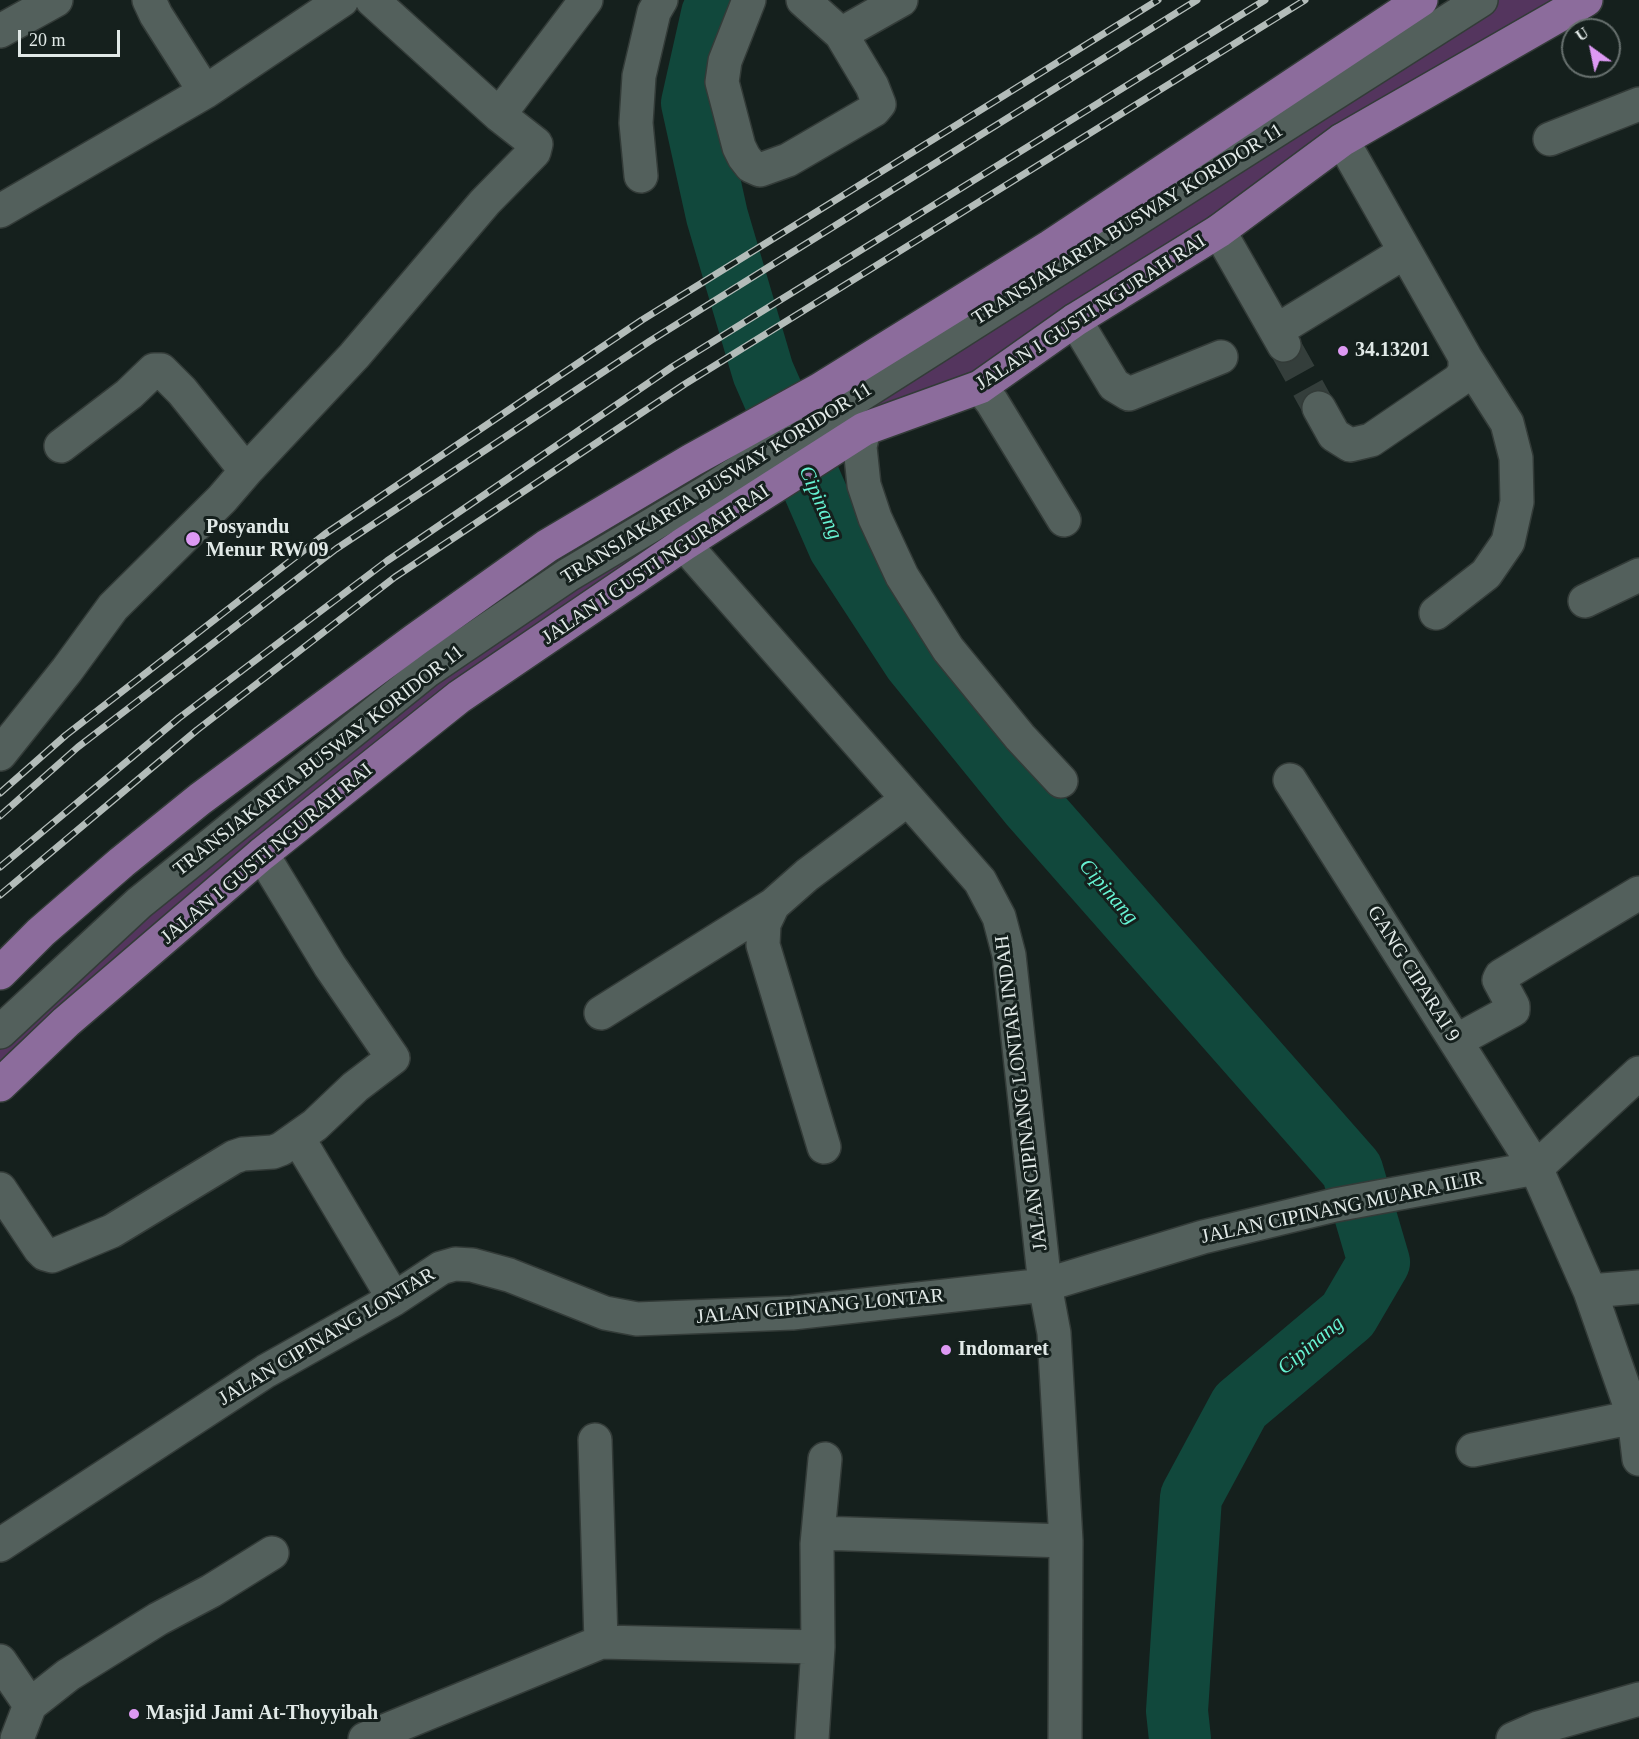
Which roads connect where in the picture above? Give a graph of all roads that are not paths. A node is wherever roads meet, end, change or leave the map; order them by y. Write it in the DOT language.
graph roads {
  1 [pos="56,0"];
  2 [pos="149,0"];
  3 [pos="342,0"];
  4 [pos="372,0"];
  5 [pos="586,0"];
  6 [pos="660,0"];
  7 [pos="749,0"];
  8 [pos="803,0"];
  9 [pos="901,0"];
  10 [pos="1421,0"];
  11 [pos="1482,0"];
  12 [pos="1577,4"];
  13 [pos="0,31"];
  14 [pos="841,34"];
  15 [pos="205,92"];
  16 [pos="1639,104"];
  17 [pos="499,115"];
  18 [pos="1550,139"];
  19 [pos="1342,140"];
  20 [pos="641,176"];
  21 [pos="0,211"];
  22 [pos="1219,231"];
  23 [pos="1405,252"];
  24 [pos="1076,320"];
  25 [pos="1221,357"];
  26 [pos="1465,357"];
  27 [pos="980,387"];
  28 [pos="820,405"];
  29 [pos="1319,408"];
  30 [pos="864,429"];
  31 [pos="61,446"];
  32 [pos="246,471"];
  33 [pos="719,503"];
  34 [pos="1064,520"];
  35 [pos="684,544"];
  36 [pos="1639,575"];
  37 [pos="1585,601"];
  38 [pos="1436,613"];
  39 [pos="0,754"];
  40 [pos="1290,780"];
  41 [pos="1061,781"];
  42 [pos="908,799"];
  43 [pos="262,854"];
  44 [pos="1639,893"];
  45 [pos="773,905"];
  46 [pos="0,973"];
  47 [pos="601,1013"];
  48 [pos="0,1032"];
  49 [pos="1456,1041"];
  50 [pos="1639,1073"];
  51 [pos="0,1085"];
  52 [pos="298,1138"];
  53 [pos="824,1147"];
  54 [pos="1536,1168"];
  55 [pos="0,1190"];
  56 [pos="1045,1285"];
  57 [pos="1639,1287"];
  58 [pos="1590,1291"];
  59 [pos="394,1299"];
  60 [pos="1634,1416"];
  61 [pos="595,1440"];
  62 [pos="1473,1450"];
  63 [pos="825,1459"];
  64 [pos="1639,1459"];
  65 [pos="818,1533"];
  66 [pos="1066,1541"];
  67 [pos="0,1545"];
  68 [pos="272,1553"];
  69 [pos="601,1642"];
  70 [pos="818,1647"];
  71 [pos="0,1660"];
  72 [pos="1639,1699"];
  73 [pos="30,1705"];
  74 [pos="17,1739"];
  75 [pos="365,1739"];
  76 [pos="812,1739"];
  77 [pos="1065,1739"];
  78 [pos="1513,1739"];
  1 -- 13 [label="street"];
  2 -- 15 [label="street"];
  3 -- 15 [label="street"];
  4 -- 17 [label="street"];
  5 -- 17 [label="street"];
  6 -- 20 [label="street"];
  7 -- 14 [label="street"];
  8 -- 14 [label="street"];
  9 -- 14 [label="street"];
  10 -- 28 [label="main road"];
  11 -- 28 [label="street, TRANSJAKARTA BUSWAY KORIDOR 11"];
  12 -- 19 [label="main road, JALAN I GUSTI NGURAH RAI"];
  15 -- 21 [label="street"];
  16 -- 18 [label="street"];
  17 -- 32 [label="street"];
  19 -- 22 [label="main road, JALAN I GUSTI NGURAH RAI"];
  19 -- 23 [label="street"];
  22 -- 23 [label="street"];
  22 -- 24 [label="main road, JALAN I GUSTI NGURAH RAI"];
  23 -- 26 [label="street"];
  24 -- 25 [label="street"];
  24 -- 27 [label="main road, JALAN I GUSTI NGURAH RAI"];
  26 -- 29 [label="street"];
  26 -- 38 [label="street"];
  27 -- 30 [label="main road, JALAN I GUSTI NGURAH RAI"];
  27 -- 34 [label="street"];
  28 -- 33 [label="street, TRANSJAKARTA BUSWAY KORIDOR 11"];
  28 -- 46 [label="main road"];
  30 -- 33 [label="main road, JALAN I GUSTI NGURAH RAI"];
  30 -- 41 [label="street"];
  31 -- 32 [label="street"];
  32 -- 39 [label="street"];
  33 -- 35 [label="main road, JALAN I GUSTI NGURAH RAI"];
  33 -- 48 [label="street, TRANSJAKARTA BUSWAY KORIDOR 11"];
  35 -- 42 [label="street, JALAN CIPINANG LONTAR INDAH"];
  35 -- 43 [label="main road, JALAN I GUSTI NGURAH RAI"];
  36 -- 37 [label="street"];
  40 -- 49 [label="street, GANG CIPARAI 9"];
  42 -- 45 [label="street"];
  42 -- 56 [label="street, JALAN CIPINANG LONTAR INDAH"];
  43 -- 51 [label="main road, JALAN I GUSTI NGURAH RAI"];
  43 -- 52 [label="street"];
  44 -- 49 [label="street"];
  45 -- 47 [label="street"];
  45 -- 53 [label="street"];
  49 -- 54 [label="street, GANG CIPARAI 9"];
  50 -- 54 [label="street"];
  52 -- 55 [label="street"];
  52 -- 59 [label="street"];
  54 -- 56 [label="street, JALAN CIPINANG MUARA ILIR"];
  54 -- 58 [label="street"];
  56 -- 59 [label="street, JALAN CIPINANG LONTAR"];
  56 -- 66 [label="street, JALAN CIPINANG LONTAR INDAH"];
  57 -- 58 [label="street"];
  58 -- 60 [label="street"];
  59 -- 67 [label="street, JALAN CIPINANG LONTAR"];
  60 -- 62 [label="street"];
  60 -- 64 [label="street"];
  61 -- 69 [label="street"];
  63 -- 65 [label="street"];
  65 -- 66 [label="street"];
  65 -- 70 [label="street"];
  66 -- 77 [label="street, JALAN CIPINANG LONTAR INDAH"];
  68 -- 73 [label="street"];
  69 -- 70 [label="street"];
  69 -- 75 [label="street"];
  70 -- 76 [label="street"];
  71 -- 73 [label="street"];
  72 -- 78 [label="street"];
  73 -- 74 [label="street"];
}
